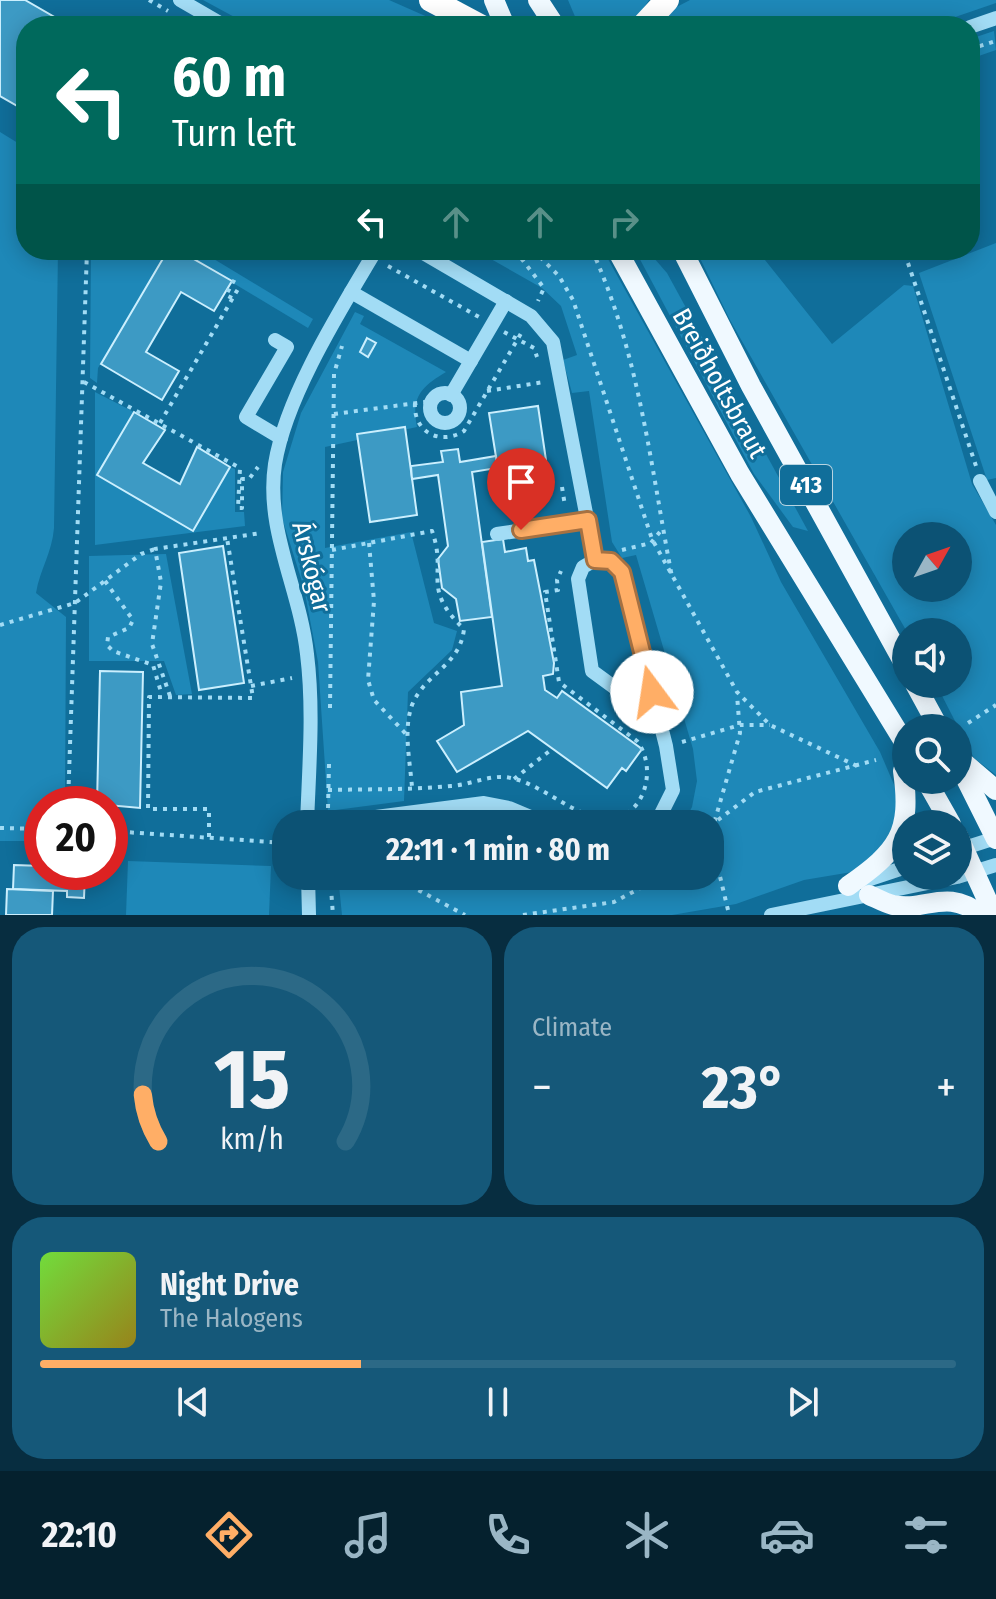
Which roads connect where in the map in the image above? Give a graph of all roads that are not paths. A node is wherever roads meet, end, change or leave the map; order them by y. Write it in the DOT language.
graph roads {
  1 [pos="180,0"];
  2 [pos="431,0"];
  3 [pos="667,0"];
  4 [pos="208,16"];
  5 [pos="461,16"];
  6 [pos="652,16"];
  7 [pos="370,260"];
  8 [pos="435,260"];
  9 [pos="622,260"];
  10 [pos="687,260"];
  11 [pos="351,292"];
  12 [pos="506,301"];
  13 [pos="275,340"];
  14 [pos="471,361"];
  15 [pos="451,395"];
  16 [pos="281,438"];
  17 [pos="980,481"];
  18 [pos="996,512"];
  19 [pos="588,520"];
  20 [pos="497,534"];
  21 [pos="595,558"];
  22 [pos="892,642"];
  23 [pos="659,720"];
  24 [pos="892,722"];
  25 [pos="972,771"];
  26 [pos="972,789"];
  27 [pos="996,790"];
  28 [pos="906,794"];
  29 [pos="307,810"];
  30 [pos="422,810"];
  31 [pos="514,810"];
  32 [pos="663,810"];
  33 [pos="996,839"];
  34 [pos="972,843"];
  35 [pos="972,865"];
  36 [pos="996,865"];
  37 [pos="892,872"];
  38 [pos="976,872"];
  39 [pos="848,886"];
  40 [pos="308,890"];
  41 [pos="869,895"];
  42 [pos="819,903"];
  43 [pos="309,915"];
  44 [pos="772,915"];
  45 [pos="981,915"];
  46 [pos="994,915"];
  1 -- 4 [label="street"];
  2 -- 5 [label="highway"];
  3 -- 6 [label="highway"];
  7 -- 11 [label="street, Árskógar"];
  8 -- 12 [label="street"];
  9 -- 24 [label="main road, Breiðholtsbraut / 413"];
  10 -- 22 [label="main road, Breiðholtsbraut / 413"];
  11 -- 14 [label="street"];
  11 -- 16 [label="street, Árskógar"];
  12 -- 14 [label="street"];
  12 -- 19 [label="street"];
  13 -- 16 [label="street"];
  14 -- 15 [label="street"];
  15 -- 15 [label="street"];
  16 -- 29 [label="street, Árskógar"];
  17 -- 18 [label="street"];
  19 -- 20 [label="street"];
  19 -- 21 [label="street"];
  21 -- 23 [label="street"];
  21 -- 23 [label="street"];
  23 -- 32 [label="street"];
  25 -- 27 [label="main road"];
  26 -- 33 [label="main road"];
  28 -- 39 [label="main road"];
  30 -- 31 [label="street"];
  33 -- 34 [label="street"];
  35 -- 38 [label="main road"];
  36 -- 38 [label="street"];
  37 -- 39 [label="street"];
  38 -- 41 [label="street"];
  38 -- 46 [label="main road"];
  39 -- 42 [label="street"];
  40 -- 43 [label="street"];
  41 -- 42 [label="street"];
  41 -- 45 [label="main road"];
  42 -- 44 [label="street"];
}
